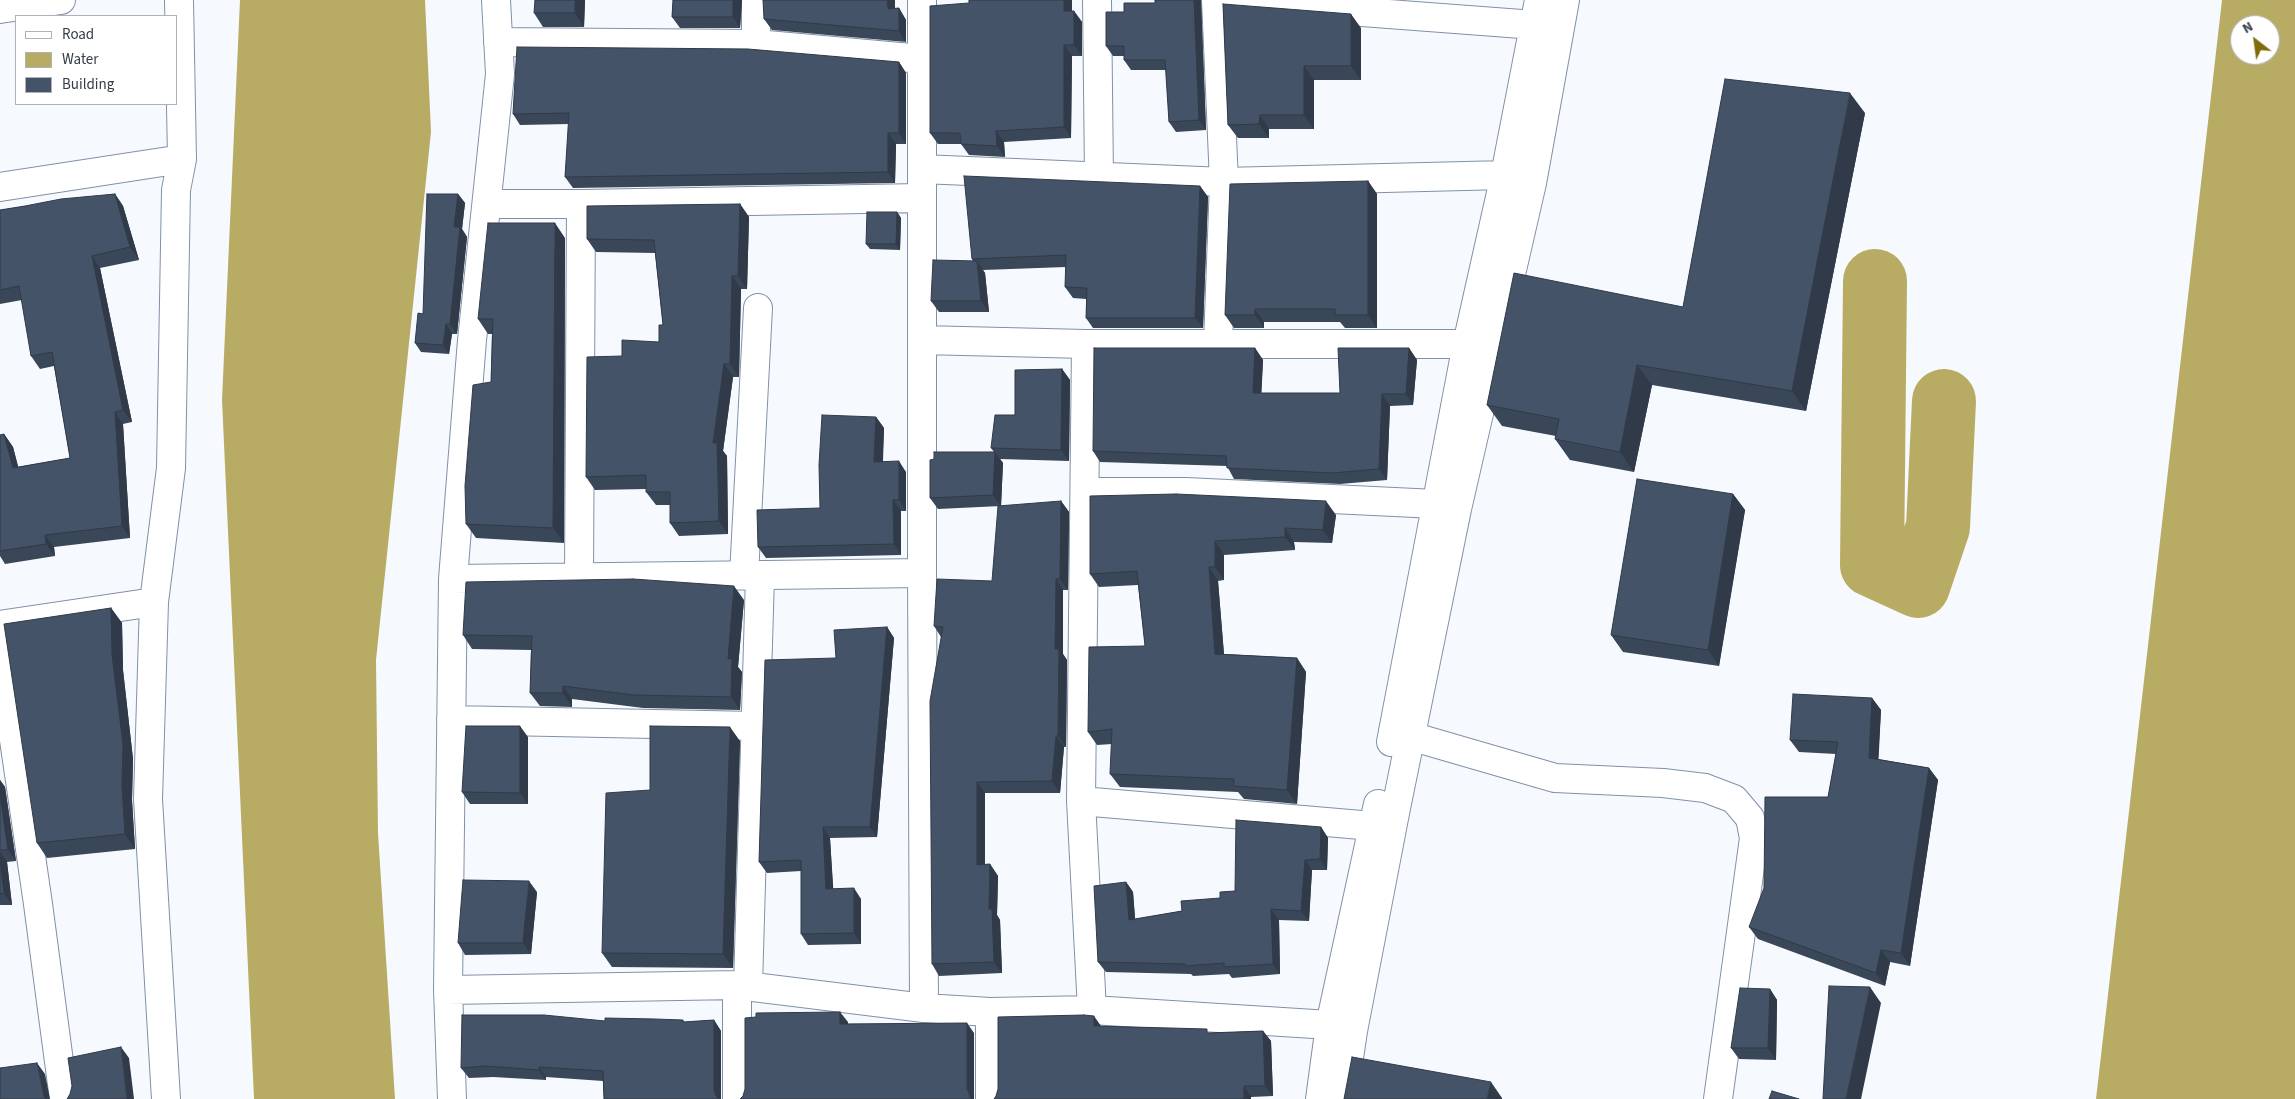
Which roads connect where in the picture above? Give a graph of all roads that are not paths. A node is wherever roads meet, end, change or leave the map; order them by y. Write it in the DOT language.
graph roads {
  1 [pos="61,0"];
  2 [pos="179,0"];
  3 [pos="496,0"];
  4 [pos="756,0"];
  5 [pos="922,0"];
  6 [pos="1097,0"];
  7 [pos="1565,0"];
  8 [pos="1216,1"];
  9 [pos="0,9"];
  10 [pos="1537,12"];
  11 [pos="498,42"];
  12 [pos="756,44"];
  13 [pos="922,59"];
  14 [pos="182,159"];
  15 [pos="922,169"];
  16 [pos="1505,175"];
  17 [pos="1099,176"];
  18 [pos="1224,182"];
  19 [pos="1532,183"];
  20 [pos="0,187"];
  21 [pos="921,198"];
  22 [pos="487,204"];
  23 [pos="581,204"];
  24 [pos="758,308"];
  25 [pos="922,340"];
  26 [pos="1218,343"];
  27 [pos="1086,344"];
  28 [pos="1467,344"];
  29 [pos="1086,492"];
  30 [pos="1447,507"];
  31 [pos="922,573"];
  32 [pos="752,575"];
  33 [pos="579,578"];
  34 [pos="453,579"];
  35 [pos="154,602"];
  36 [pos="0,625"];
  37 [pos="0,644"];
  38 [pos="451,720"];
  39 [pos="756,726"];
  40 [pos="1403,733"];
  41 [pos="1081,801"];
  42 [pos="1373,826"];
  43 [pos="742,986"];
  44 [pos="448,990"];
  45 [pos="924,1008"];
  46 [pos="1092,1010"];
  47 [pos="990,1012"];
  48 [pos="1342,1028"];
  49 [pos="64,1099"];
  50 [pos="166,1099"];
  51 [pos="452,1099"];
  52 [pos="737,1099"];
  53 [pos="990,1099"];
  54 [pos="1320,1099"];
  55 [pos="1343,1099"];
  56 [pos="1718,1099"];
  1 -- 9 [label="street"];
  2 -- 14 [label="street"];
  3 -- 11 [label="street"];
  4 -- 12 [label="street"];
  5 -- 13 [label="street"];
  6 -- 17 [label="street"];
  7 -- 19 [label="street"];
  8 -- 10 [label="street"];
  8 -- 18 [label="street"];
  10 -- 16 [label="street"];
  11 -- 12 [label="street"];
  11 -- 22 [label="street"];
  12 -- 13 [label="street"];
  13 -- 15 [label="street"];
  14 -- 20 [label="street"];
  14 -- 35 [label="street"];
  15 -- 17 [label="street"];
  15 -- 21 [label="street"];
  16 -- 18 [label="street"];
  16 -- 19 [label="street"];
  16 -- 28 [label="street"];
  17 -- 18 [label="street"];
  18 -- 26 [label="street"];
  19 -- 30 [label="street"];
  21 -- 23 [label="street"];
  21 -- 25 [label="street"];
  22 -- 23 [label="street"];
  22 -- 34 [label="street"];
  23 -- 33 [label="street"];
  24 -- 32 [label="street"];
  25 -- 27 [label="street"];
  25 -- 31 [label="street"];
  26 -- 27 [label="street"];
  26 -- 28 [label="street"];
  27 -- 29 [label="street"];
  28 -- 30 [label="street"];
  29 -- 30 [label="street"];
  29 -- 41 [label="street"];
  30 -- 40 [label="street"];
  31 -- 32 [label="street"];
  31 -- 45 [label="street"];
  32 -- 33 [label="street"];
  32 -- 39 [label="street"];
  33 -- 34 [label="street"];
  34 -- 38 [label="street"];
  35 -- 36 [label="street"];
  35 -- 50 [label="street"];
  37 -- 49 [label="street"];
  38 -- 39 [label="street"];
  38 -- 44 [label="street"];
  39 -- 43 [label="street"];
  40 -- 42 [label="street"];
  40 -- 48 [label="street"];
  40 -- 56 [label="street"];
  41 -- 42 [label="street"];
  41 -- 46 [label="street"];
  42 -- 48 [label="street"];
  43 -- 44 [label="street"];
  43 -- 45 [label="street"];
  43 -- 52 [label="street"];
  44 -- 51 [label="street"];
  45 -- 47 [label="street"];
  46 -- 47 [label="street"];
  46 -- 48 [label="street"];
  47 -- 53 [label="street"];
  48 -- 54 [label="street"];
  48 -- 55 [label="street"];
}
